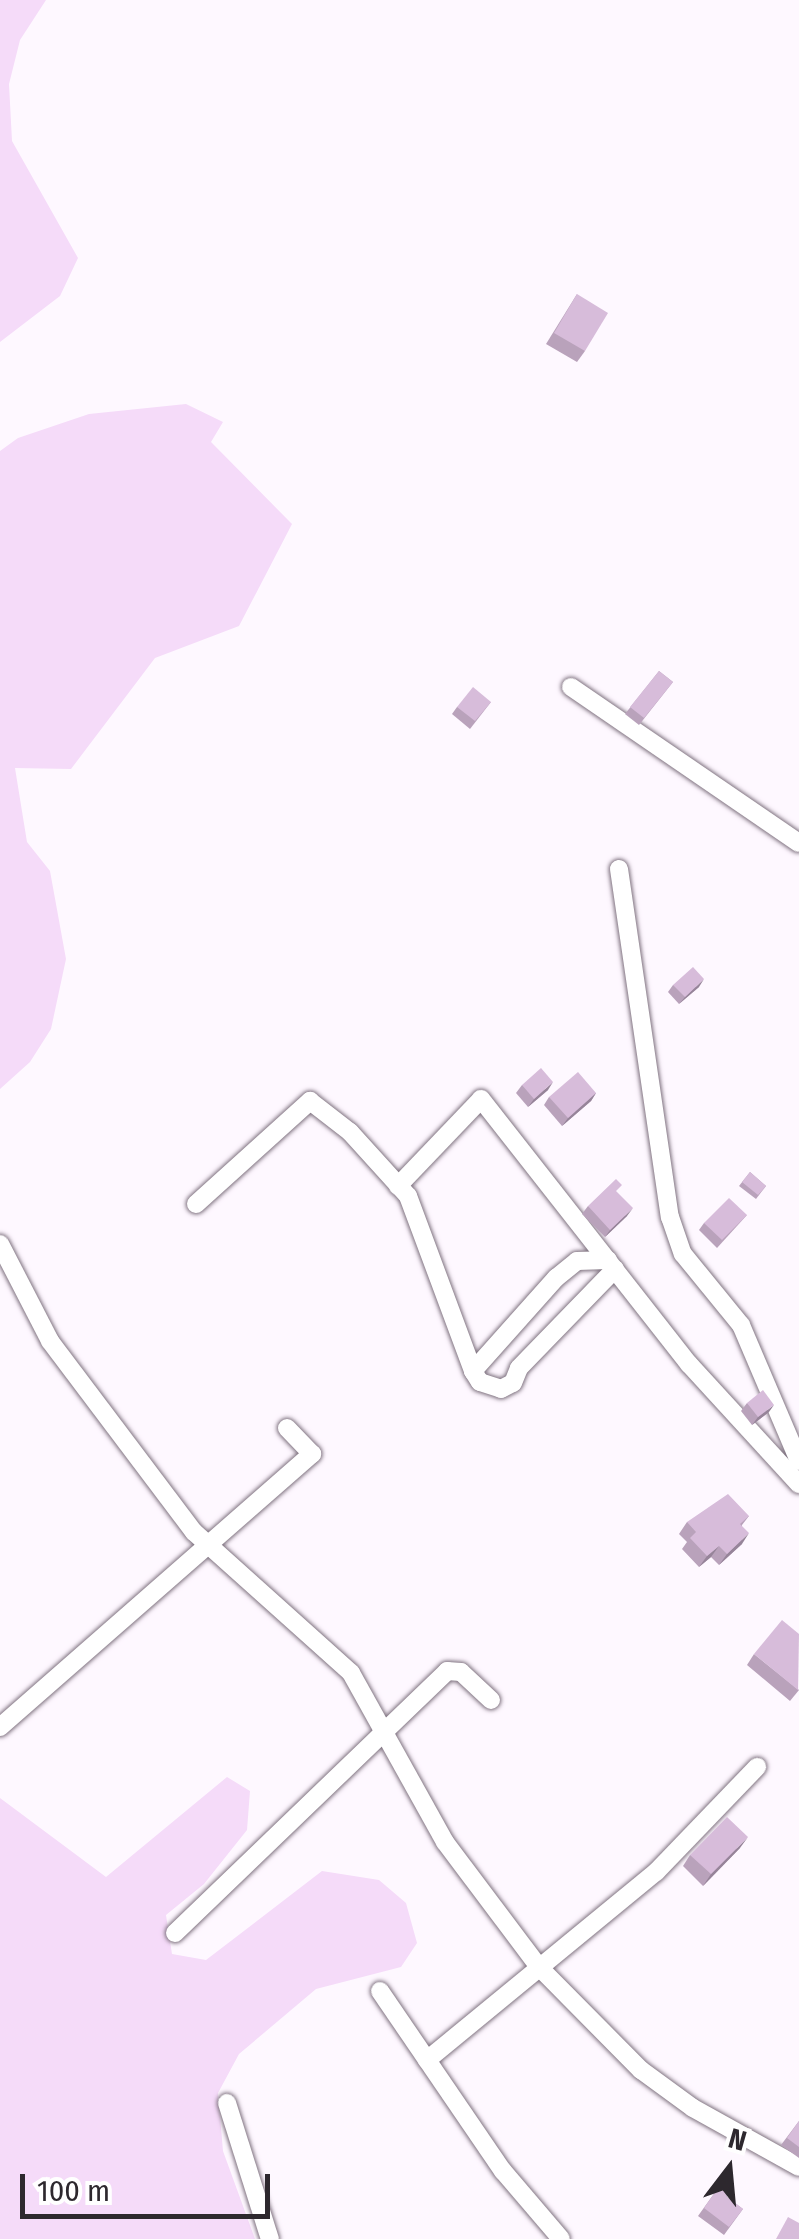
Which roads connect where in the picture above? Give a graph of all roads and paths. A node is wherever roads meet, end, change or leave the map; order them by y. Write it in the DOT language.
graph roads {
  1 [pos="571,686"];
  2 [pos="799,842"];
  3 [pos="619,869"];
  4 [pos="398,1186"];
  5 [pos="196,1204"];
  6 [pos="0,1244"];
  7 [pos="611,1264"];
  8 [pos="473,1370"];
  9 [pos="287,1428"];
  10 [pos="799,1462"];
  11 [pos="799,1484"];
  12 [pos="207,1546"];
  13 [pos="491,1700"];
  14 [pos="0,1727"];
  15 [pos="384,1735"];
  16 [pos="757,1767"];
  17 [pos="174,1933"];
  18 [pos="540,1968"];
  19 [pos="380,1990"];
  20 [pos="427,2060"];
  21 [pos="226,2103"];
  22 [pos="799,2168"];
  23 [pos="270,2239"];
  24 [pos="560,2239"];
  1 -- 2 [label="street"];
  3 -- 10 [label="street"];
  4 -- 5 [label="street"];
  4 -- 7 [label="street"];
  4 -- 8 [label="street"];
  6 -- 12 [label="street"];
  7 -- 8 [label="street"];
  7 -- 8 [label="street"];
  7 -- 11 [label="street"];
  9 -- 12 [label="street"];
  12 -- 14 [label="street"];
  12 -- 15 [label="street"];
  13 -- 15 [label="street"];
  15 -- 17 [label="street"];
  15 -- 18 [label="street"];
  16 -- 18 [label="street"];
  18 -- 20 [label="street"];
  18 -- 22 [label="street"];
  19 -- 20 [label="street"];
  20 -- 24 [label="street"];
  21 -- 23 [label="street"];
}
